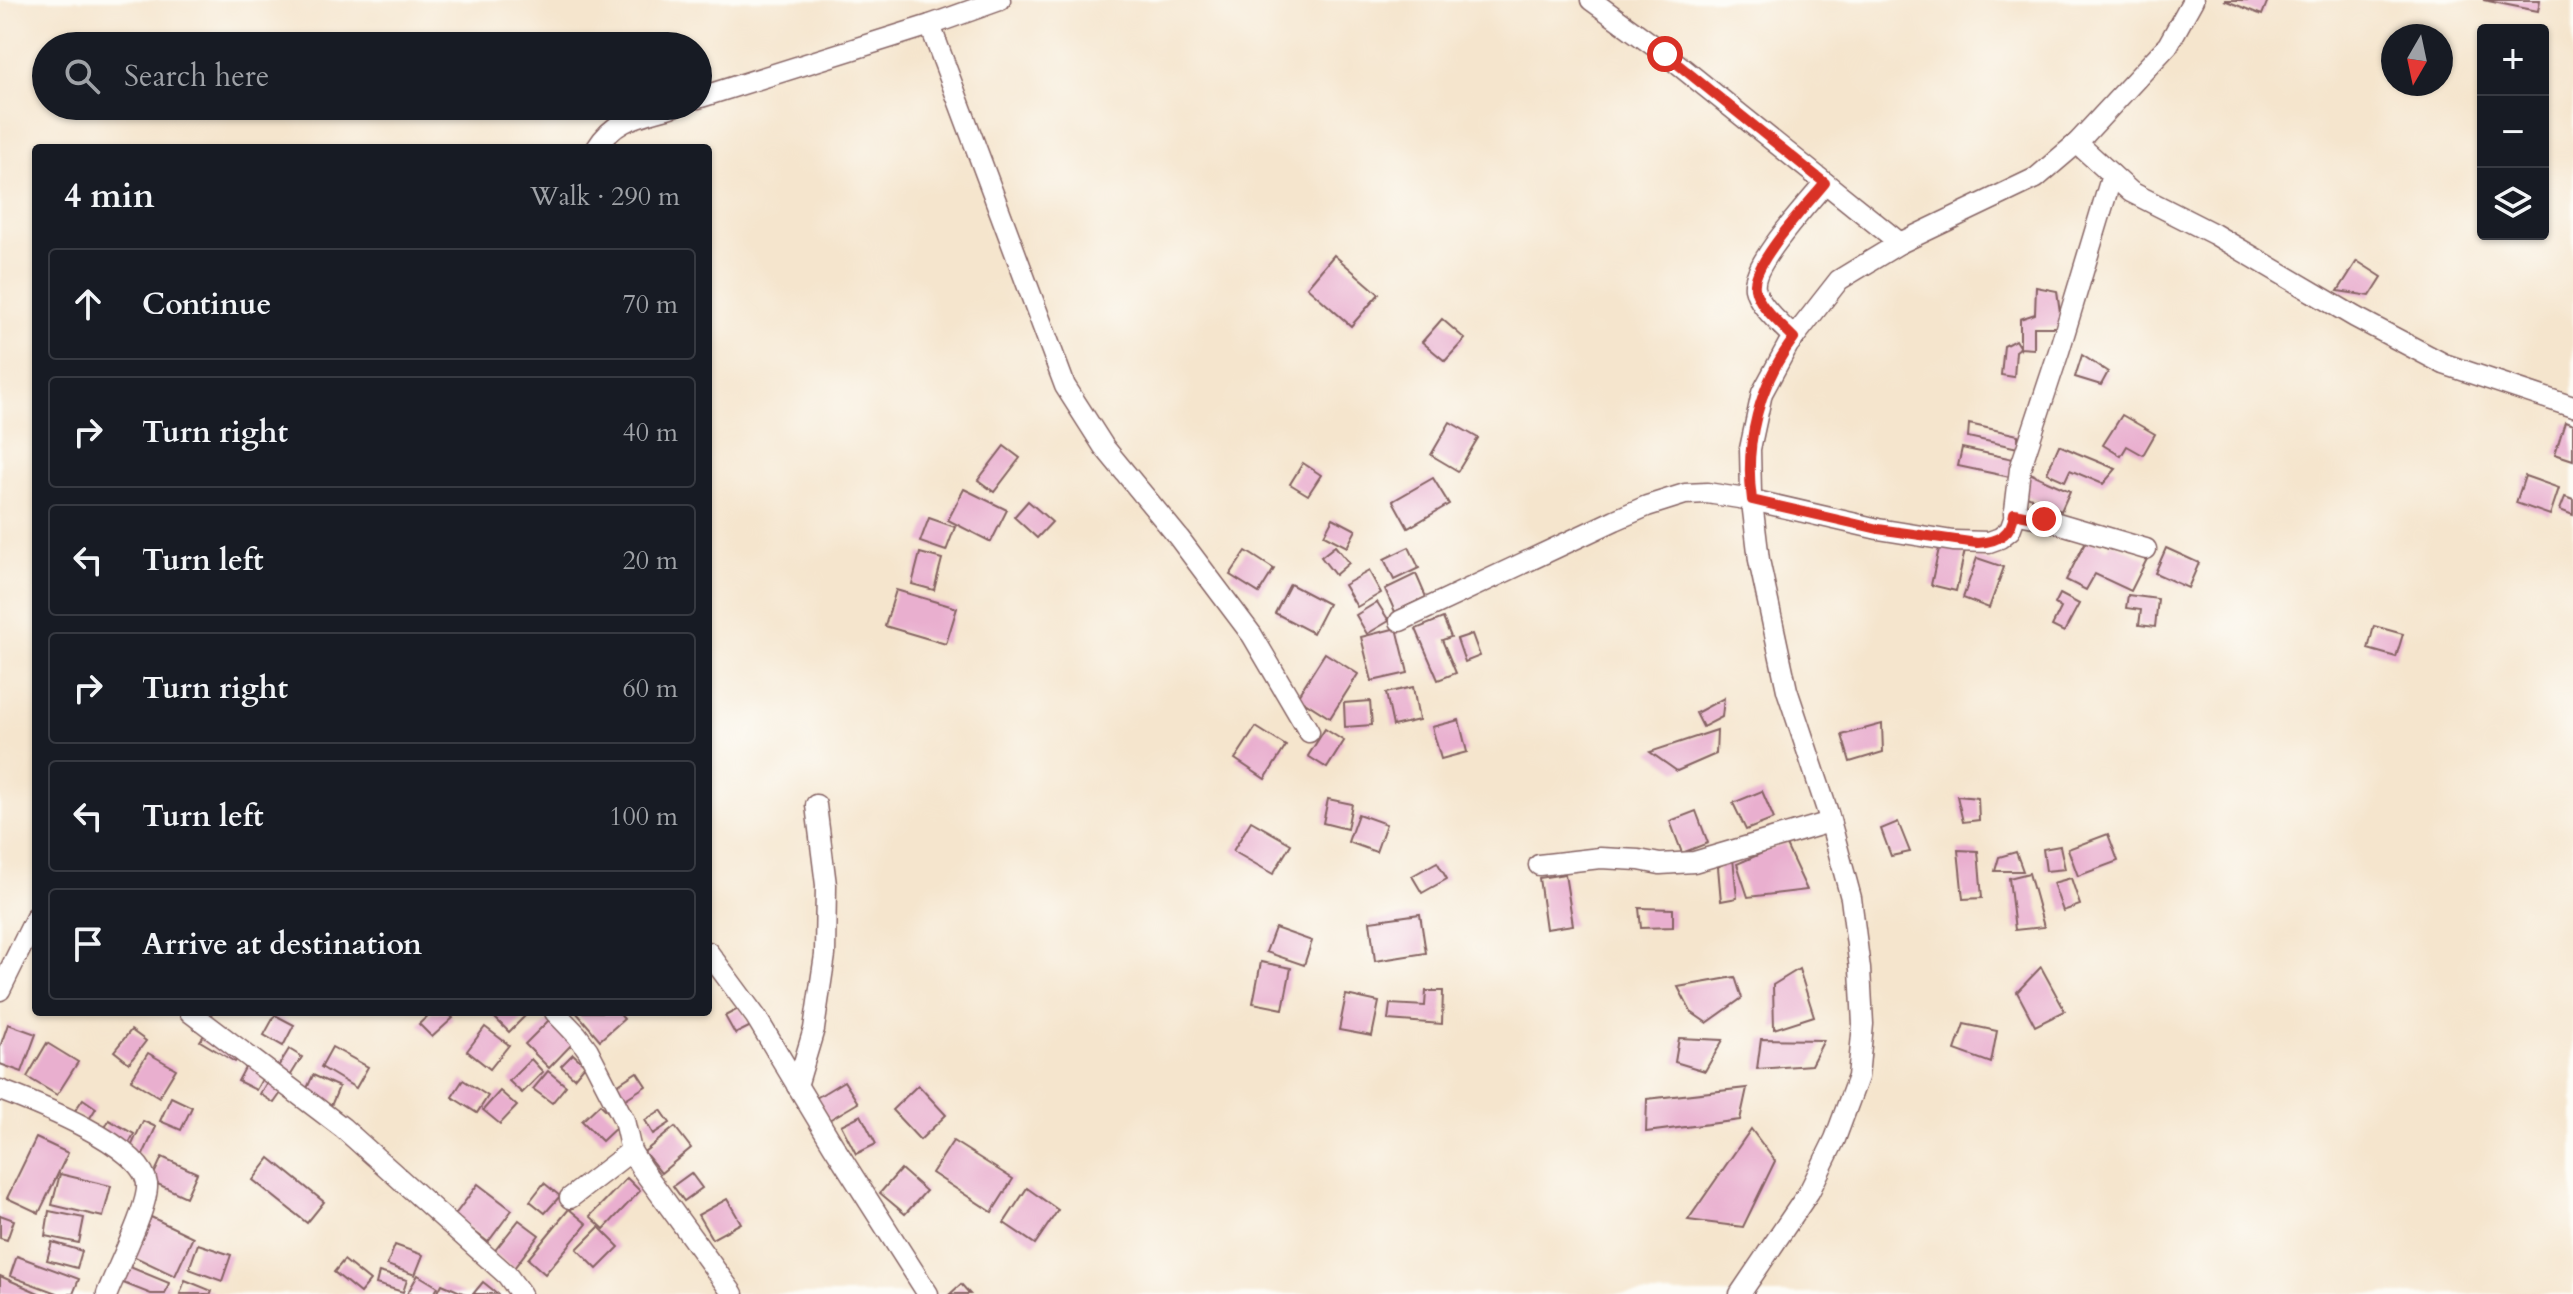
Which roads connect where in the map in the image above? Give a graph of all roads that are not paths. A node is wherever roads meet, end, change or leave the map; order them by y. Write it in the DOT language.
graph roads {
  1 [pos="1000,0"];
  2 [pos="1591,0"];
  3 [pos="2193,0"];
  4 [pos="930,25"];
  5 [pos="712,94"];
  6 [pos="631,120"];
  7 [pos="2077,143"];
  8 [pos="600,144"];
  9 [pos="2112,175"];
  10 [pos="1825,183"];
  11 [pos="1900,243"];
  12 [pos="1794,338"];
  13 [pos="2573,407"];
  14 [pos="1752,500"];
  15 [pos="2014,513"];
  16 [pos="2146,549"];
  17 [pos="1400,621"];
  18 [pos="1309,732"];
  19 [pos="816,805"];
  20 [pos="1830,822"];
  21 [pos="1539,865"];
  22 [pos="32,925"];
  23 [pos="712,957"];
  24 [pos="0,990"];
  25 [pos="195,1016"];
  26 [pos="559,1016"];
  27 [pos="797,1086"];
  28 [pos="0,1090"];
  29 [pos="631,1151"];
  30 [pos="570,1198"];
  31 [pos="107,1294"];
  32 [pos="521,1294"];
  33 [pos="733,1294"];
  34 [pos="928,1294"];
  35 [pos="1740,1294"];
  1 -- 4 [label="street"];
  2 -- 10 [label="street"];
  3 -- 7 [label="street"];
  4 -- 5 [label="street"];
  4 -- 18 [label="street"];
  6 -- 8 [label="street"];
  7 -- 9 [label="street"];
  7 -- 11 [label="street"];
  9 -- 13 [label="street"];
  9 -- 15 [label="street"];
  10 -- 11 [label="street"];
  10 -- 12 [label="street"];
  11 -- 12 [label="street"];
  12 -- 14 [label="street"];
  14 -- 15 [label="street"];
  14 -- 17 [label="street"];
  14 -- 20 [label="street"];
  15 -- 16 [label="street"];
  19 -- 27 [label="street"];
  20 -- 21 [label="street"];
  20 -- 35 [label="street"];
  22 -- 24 [label="street"];
  23 -- 27 [label="street"];
  25 -- 32 [label="street"];
  26 -- 29 [label="street"];
  27 -- 34 [label="street"];
  28 -- 31 [label="street"];
  29 -- 30 [label="street"];
  29 -- 33 [label="street"];
}
